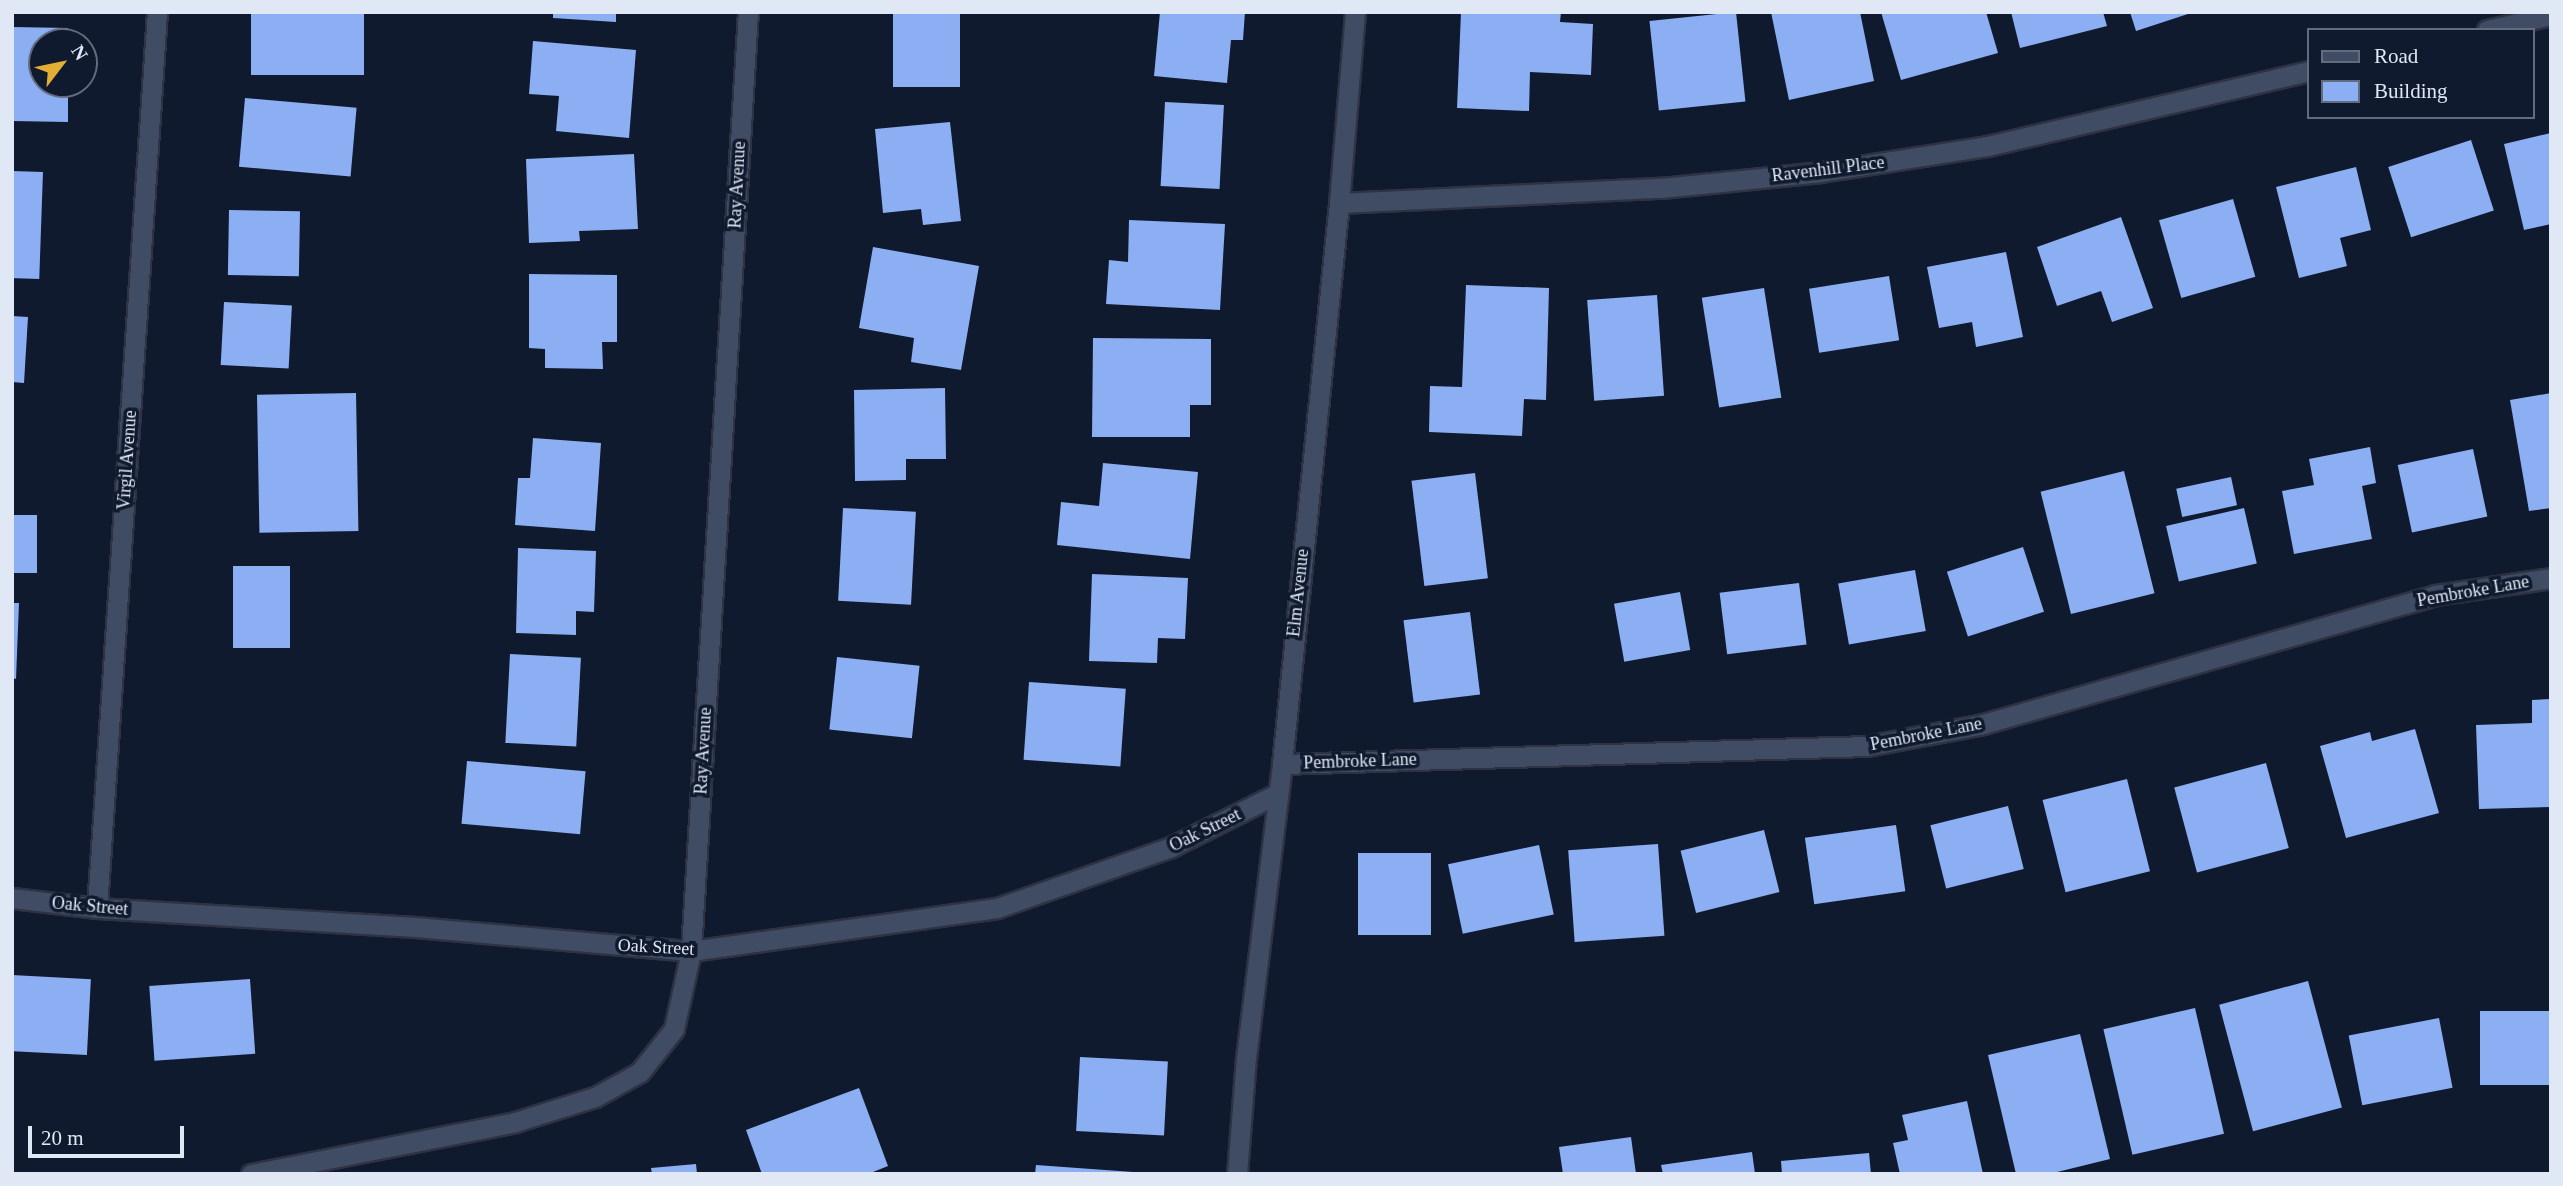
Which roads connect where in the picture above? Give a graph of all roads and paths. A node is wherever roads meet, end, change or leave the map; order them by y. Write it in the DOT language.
graph roads {
  1 [pos="157,12"];
  2 [pos="748,12"];
  3 [pos="1355,12"];
  4 [pos="2551,15"];
  5 [pos="2496,28"];
  6 [pos="2308,71"];
  7 [pos="1339,203"];
  8 [pos="2551,578"];
  9 [pos="1282,764"];
  10 [pos="1275,795"];
  11 [pos="12,898"];
  12 [pos="97,908"];
  13 [pos="691,951"];
  14 [pos="251,1174"];
  15 [pos="1237,1174"];
  1 -- 12 [label="street, Virgil Avenue"];
  2 -- 13 [label="street, Ray Avenue"];
  3 -- 7 [label="street, Elm Avenue"];
  4 -- 5 [label="street"];
  6 -- 7 [label="street, Ravenhill Place"];
  7 -- 9 [label="street, Elm Avenue"];
  8 -- 9 [label="street, Pembroke Lane"];
  9 -- 10 [label="street, Elm Avenue"];
  10 -- 13 [label="street, Oak Street"];
  10 -- 15 [label="street, Elm Avenue"];
  11 -- 12 [label="street, Oak Street"];
  12 -- 13 [label="street, Oak Street"];
  13 -- 14 [label="street, Ray Avenue"];
}
